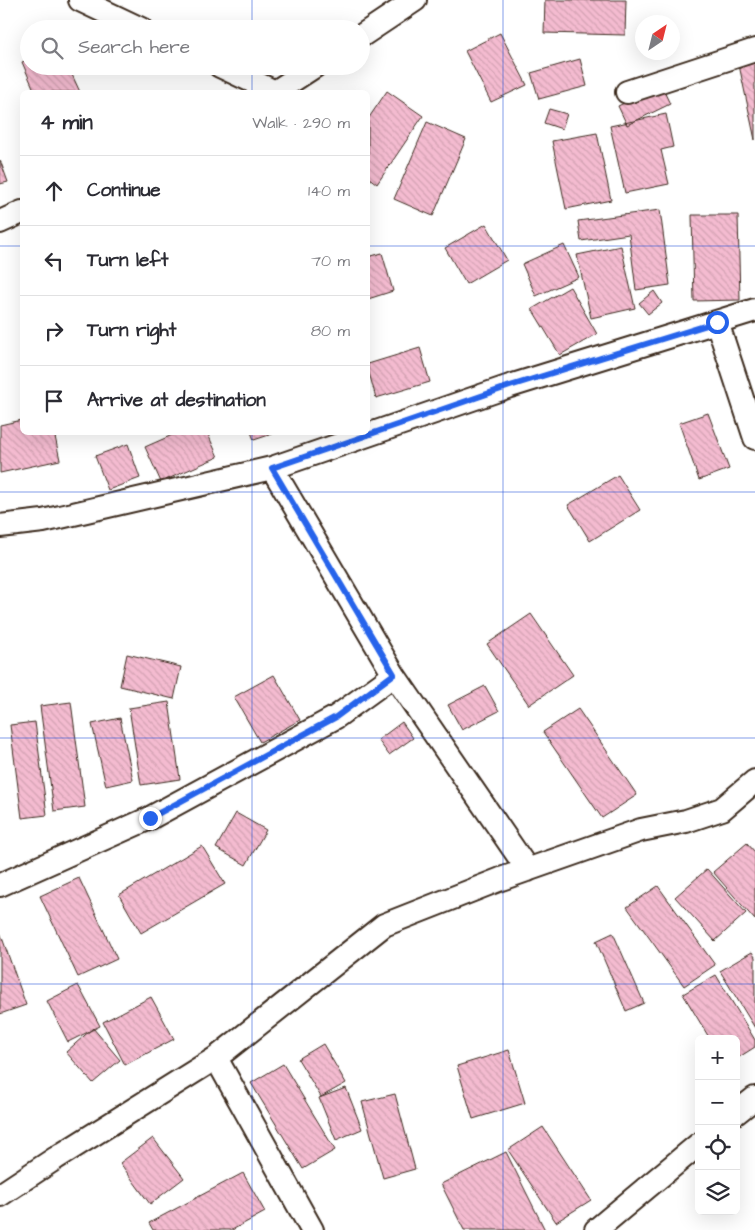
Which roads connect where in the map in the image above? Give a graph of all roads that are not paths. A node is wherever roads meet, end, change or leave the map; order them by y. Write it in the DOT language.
graph roads {
  1 [pos="80,0"];
  2 [pos="415,0"];
  3 [pos="122,20"];
  4 [pos="370,30"];
  5 [pos="755,50"];
  6 [pos="239,75"];
  7 [pos="301,75"];
  8 [pos="271,90"];
  9 [pos="278,90"];
  10 [pos="627,92"];
  11 [pos="20,213"];
  12 [pos="0,222"];
  13 [pos="755,310"];
  14 [pos="717,322"];
  15 [pos="370,434"];
  16 [pos="368,435"];
  17 [pos="755,438"];
  18 [pos="272,468"];
  19 [pos="0,526"];
  20 [pos="394,674"];
  21 [pos="755,781"];
  22 [pos="528,870"];
  23 [pos="0,886"];
  24 [pos="216,1058"];
  25 [pos="755,1098"];
  26 [pos="740,1110"];
  27 [pos="695,1147"];
  28 [pos="0,1195"];
  29 [pos="312,1230"];
  30 [pos="596,1230"];
  1 -- 3 [label="street"];
  2 -- 4 [label="street"];
  5 -- 10 [label="street"];
  6 -- 8 [label="street"];
  7 -- 9 [label="street"];
  11 -- 12 [label="street"];
  13 -- 14 [label="street"];
  14 -- 15 [label="street"];
  14 -- 17 [label="street"];
  16 -- 18 [label="street"];
  18 -- 19 [label="street"];
  18 -- 20 [label="street"];
  20 -- 22 [label="street"];
  20 -- 23 [label="street"];
  21 -- 22 [label="street"];
  22 -- 24 [label="street"];
  24 -- 28 [label="street"];
  24 -- 29 [label="street"];
  25 -- 26 [label="street"];
  27 -- 30 [label="street"];
}
